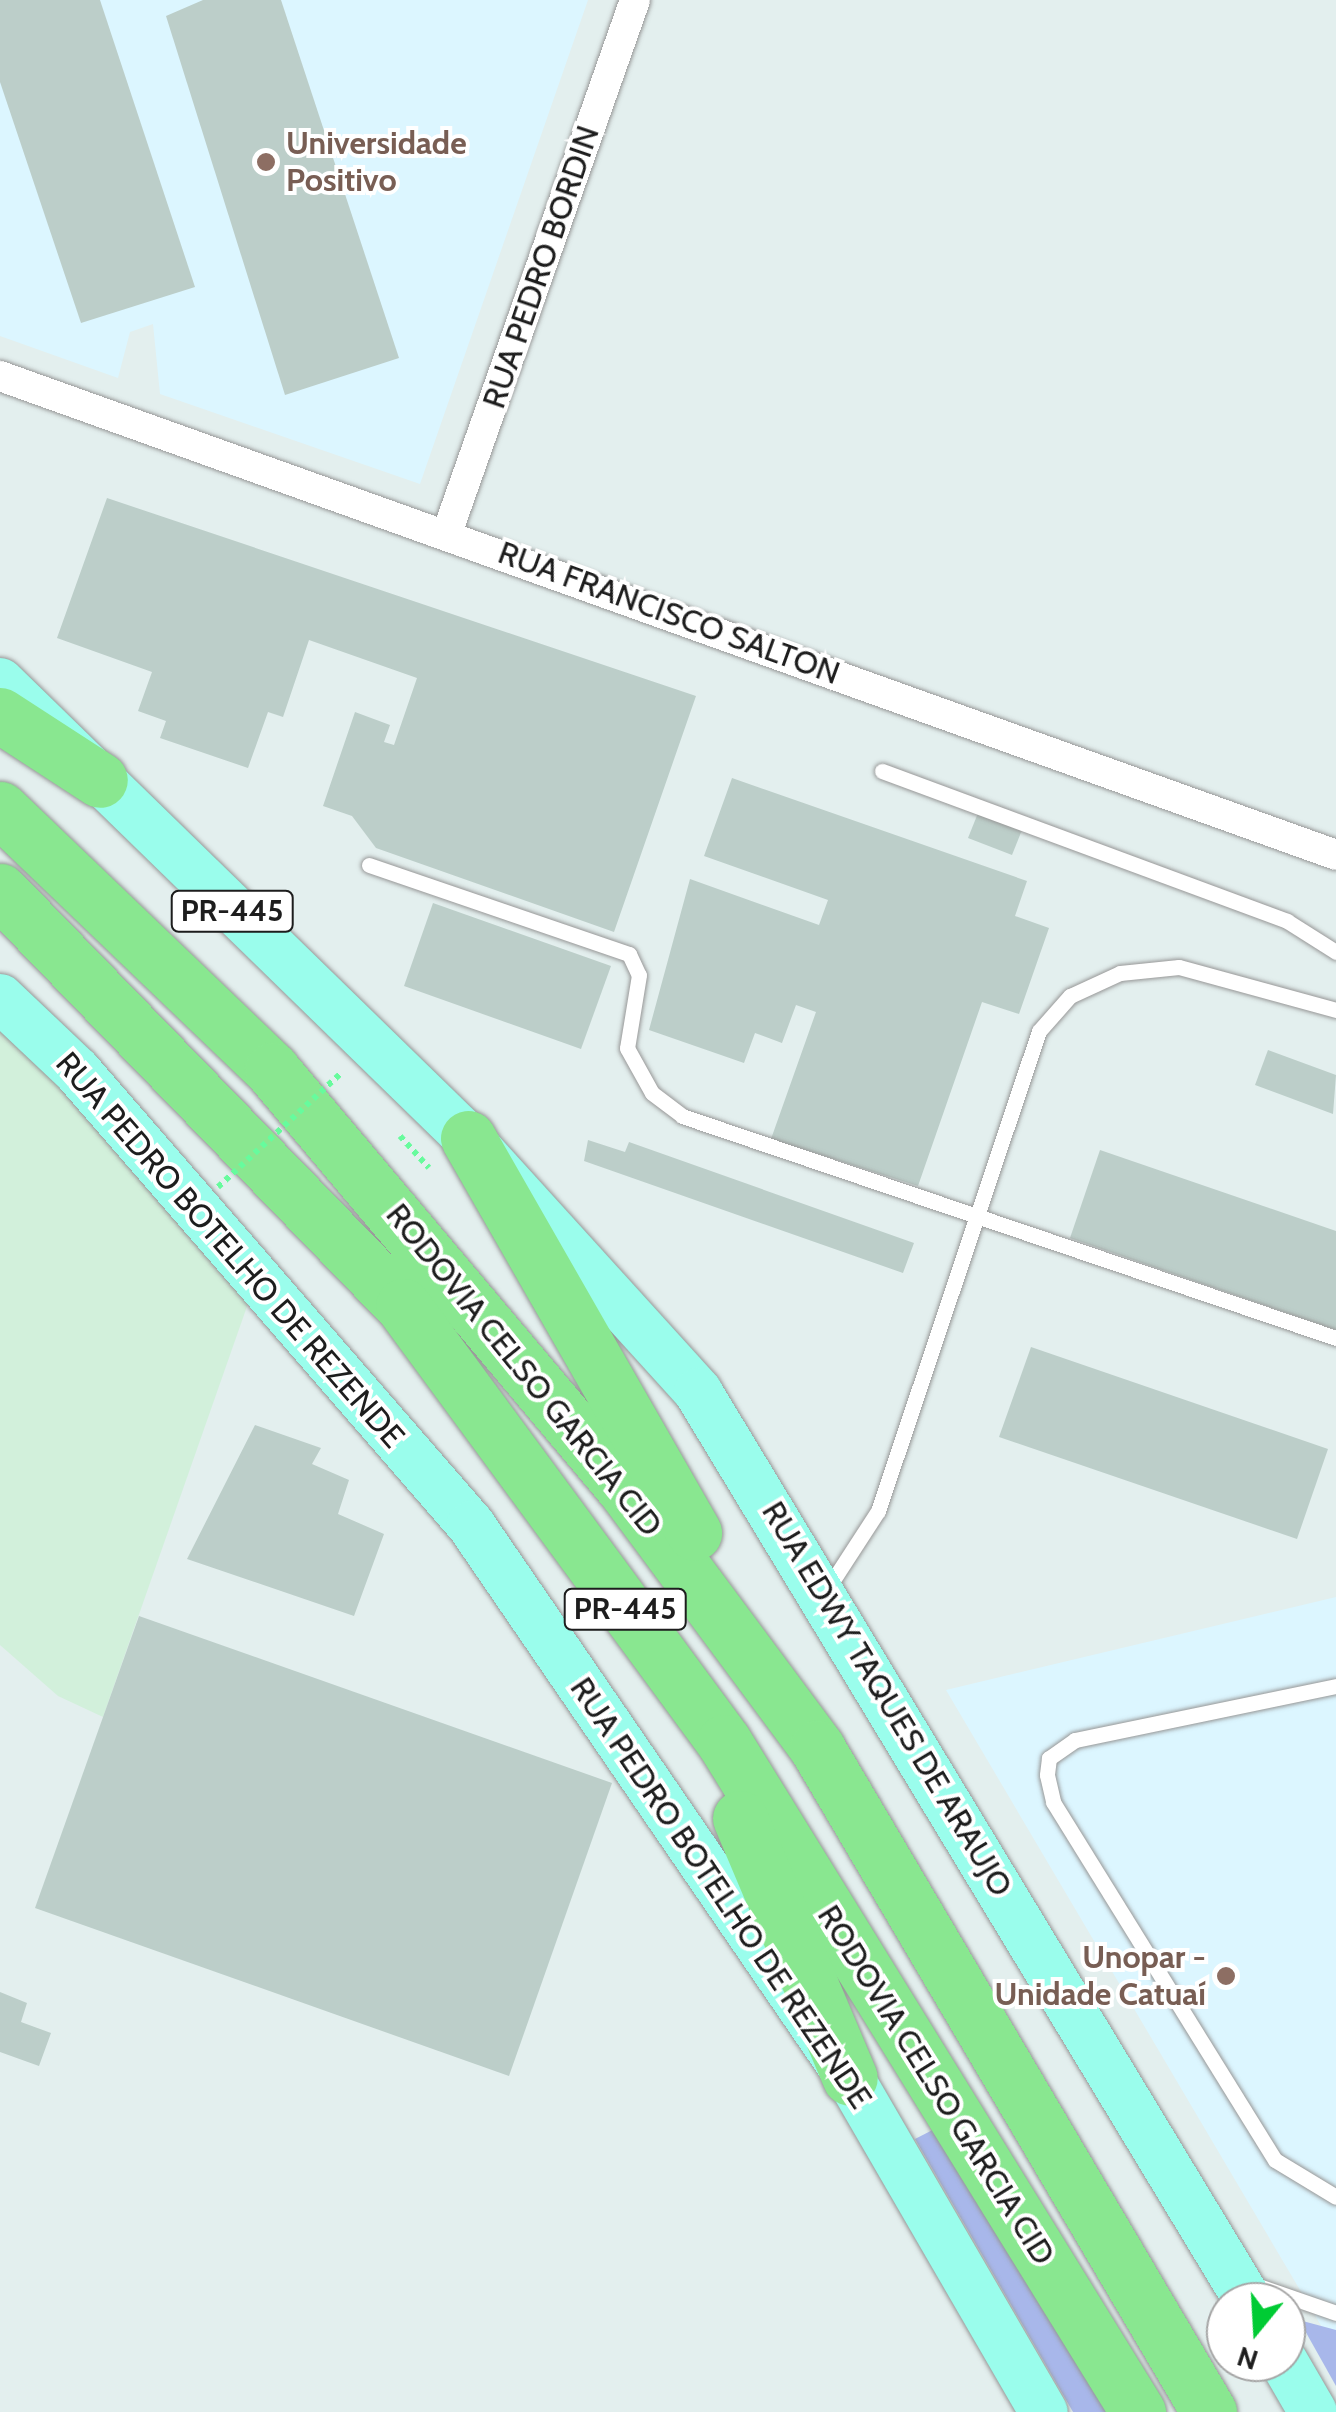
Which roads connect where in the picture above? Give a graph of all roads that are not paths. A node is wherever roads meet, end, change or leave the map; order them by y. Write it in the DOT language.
graph roads {
  1 [pos="635,0"];
  2 [pos="0,376"];
  3 [pos="447,533"];
  4 [pos="0,682"];
  5 [pos="0,714"];
  6 [pos="882,771"];
  7 [pos="100,780"];
  8 [pos="0,809"];
  9 [pos="1336,854"];
  10 [pos="369,865"];
  11 [pos="0,891"];
  12 [pos="1336,952"];
  13 [pos="0,998"];
  14 [pos="1336,1010"];
  15 [pos="468,1138"];
  16 [pos="978,1216"];
  17 [pos="1336,1338"];
  18 [pos="826,1590"];
  19 [pos="1336,1686"];
  20 [pos="686,1692"];
  21 [pos="817,1748"];
  22 [pos="850,2078"];
  23 [pos="1336,2197"];
  24 [pos="1237,2282"];
  25 [pos="1306,2306"];
  26 [pos="1336,2313"];
  27 [pos="1296,2382"];
  28 [pos="1044,2412"];
  29 [pos="1138,2412"];
  30 [pos="1209,2412"];
  31 [pos="1313,2412"];
  1 -- 3 [label="street, RUA PEDRO BORDIN"];
  2 -- 3 [label="street, RUA FRANCISCO SALTON"];
  3 -- 9 [label="street, RUA FRANCISCO SALTON"];
  4 -- 7 [label="main road, PR-445"];
  5 -- 7 [label="highway"];
  6 -- 12 [label="lane"];
  7 -- 15 [label="main road, PR-445"];
  8 -- 21 [label="highway, RODOVIA CELSO GARCIA CID / PR-445"];
  10 -- 16 [label="lane"];
  11 -- 20 [label="highway, RODOVIA CELSO GARCIA CID / PR-445"];
  13 -- 22 [label="main road, RUA PEDRO BOTELHO DE REZENDE"];
  14 -- 16 [label="lane"];
  15 -- 18 [label="main road, RUA EDWY TAQUES DE ARAUJO"];
  15 -- 21 [label="highway"];
  16 -- 17 [label="lane"];
  16 -- 18 [label="lane"];
  18 -- 24 [label="main road, RUA EDWY TAQUES DE ARAUJO"];
  19 -- 23 [label="lane"];
  20 -- 22 [label="highway"];
  20 -- 29 [label="highway, RODOVIA CELSO GARCIA CID / PR-445"];
  21 -- 30 [label="highway, RODOVIA CELSO GARCIA CID / PR-445"];
  22 -- 28 [label="main road, RUA PEDRO BOTELHO DE REZENDE"];
  25 -- 26 [label="lane"];
  27 -- 31 [label="main road"];
}
